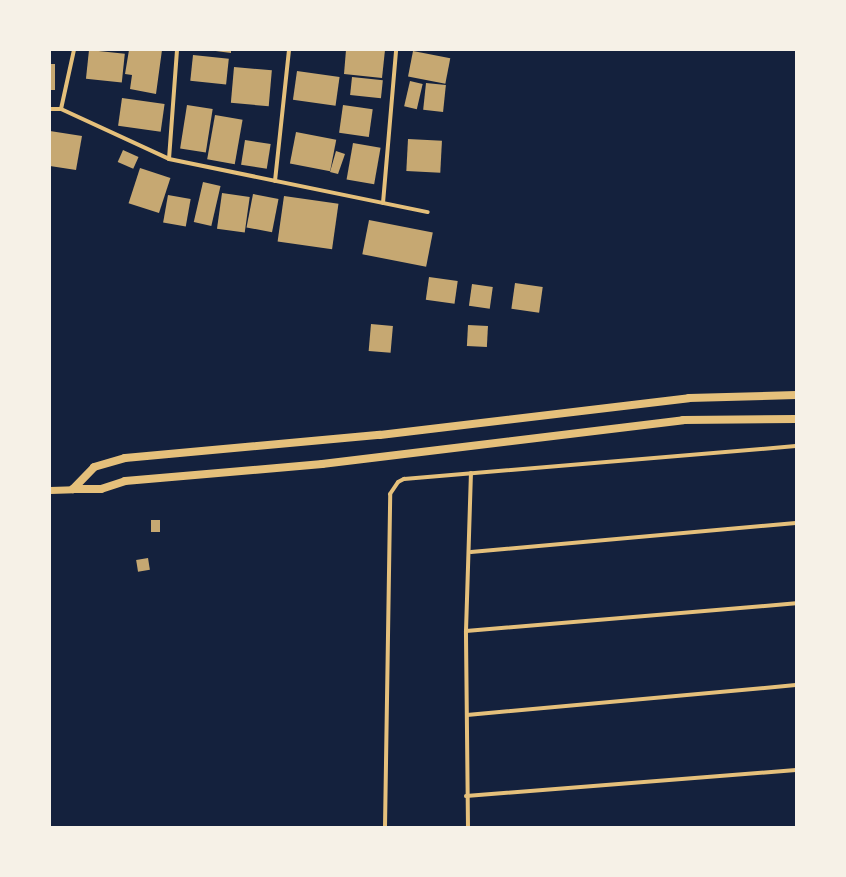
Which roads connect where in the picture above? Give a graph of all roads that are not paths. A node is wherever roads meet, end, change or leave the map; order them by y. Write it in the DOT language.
graph roads {
  1 [pos="74,50"];
  2 [pos="177,50"];
  3 [pos="289,50"];
  4 [pos="396,50"];
  5 [pos="50,109"];
  6 [pos="61,109"];
  7 [pos="169,159"];
  8 [pos="275,181"];
  9 [pos="383,203"];
  10 [pos="428,212"];
  11 [pos="796,395"];
  12 [pos="796,419"];
  13 [pos="796,446"];
  14 [pos="471,473"];
  15 [pos="73,489"];
  16 [pos="50,490"];
  17 [pos="796,523"];
  18 [pos="471,552"];
  19 [pos="796,603"];
  20 [pos="466,631"];
  21 [pos="796,685"];
  22 [pos="467,715"];
  23 [pos="796,770"];
  24 [pos="466,796"];
  25 [pos="385,827"];
  26 [pos="468,827"];
  1 -- 6 [label="street"];
  2 -- 7 [label="street"];
  3 -- 8 [label="street"];
  4 -- 9 [label="street"];
  5 -- 6 [label="street"];
  6 -- 7 [label="street"];
  7 -- 8 [label="street"];
  8 -- 9 [label="street"];
  9 -- 10 [label="street"];
  11 -- 15 [label="main road"];
  12 -- 15 [label="main road"];
  13 -- 14 [label="street"];
  14 -- 18 [label="street"];
  14 -- 25 [label="street"];
  15 -- 16 [label="street"];
  17 -- 18 [label="street"];
  18 -- 20 [label="street"];
  19 -- 20 [label="street"];
  20 -- 22 [label="street"];
  21 -- 22 [label="street"];
  22 -- 24 [label="street"];
  23 -- 24 [label="street"];
  24 -- 26 [label="street"];
}
